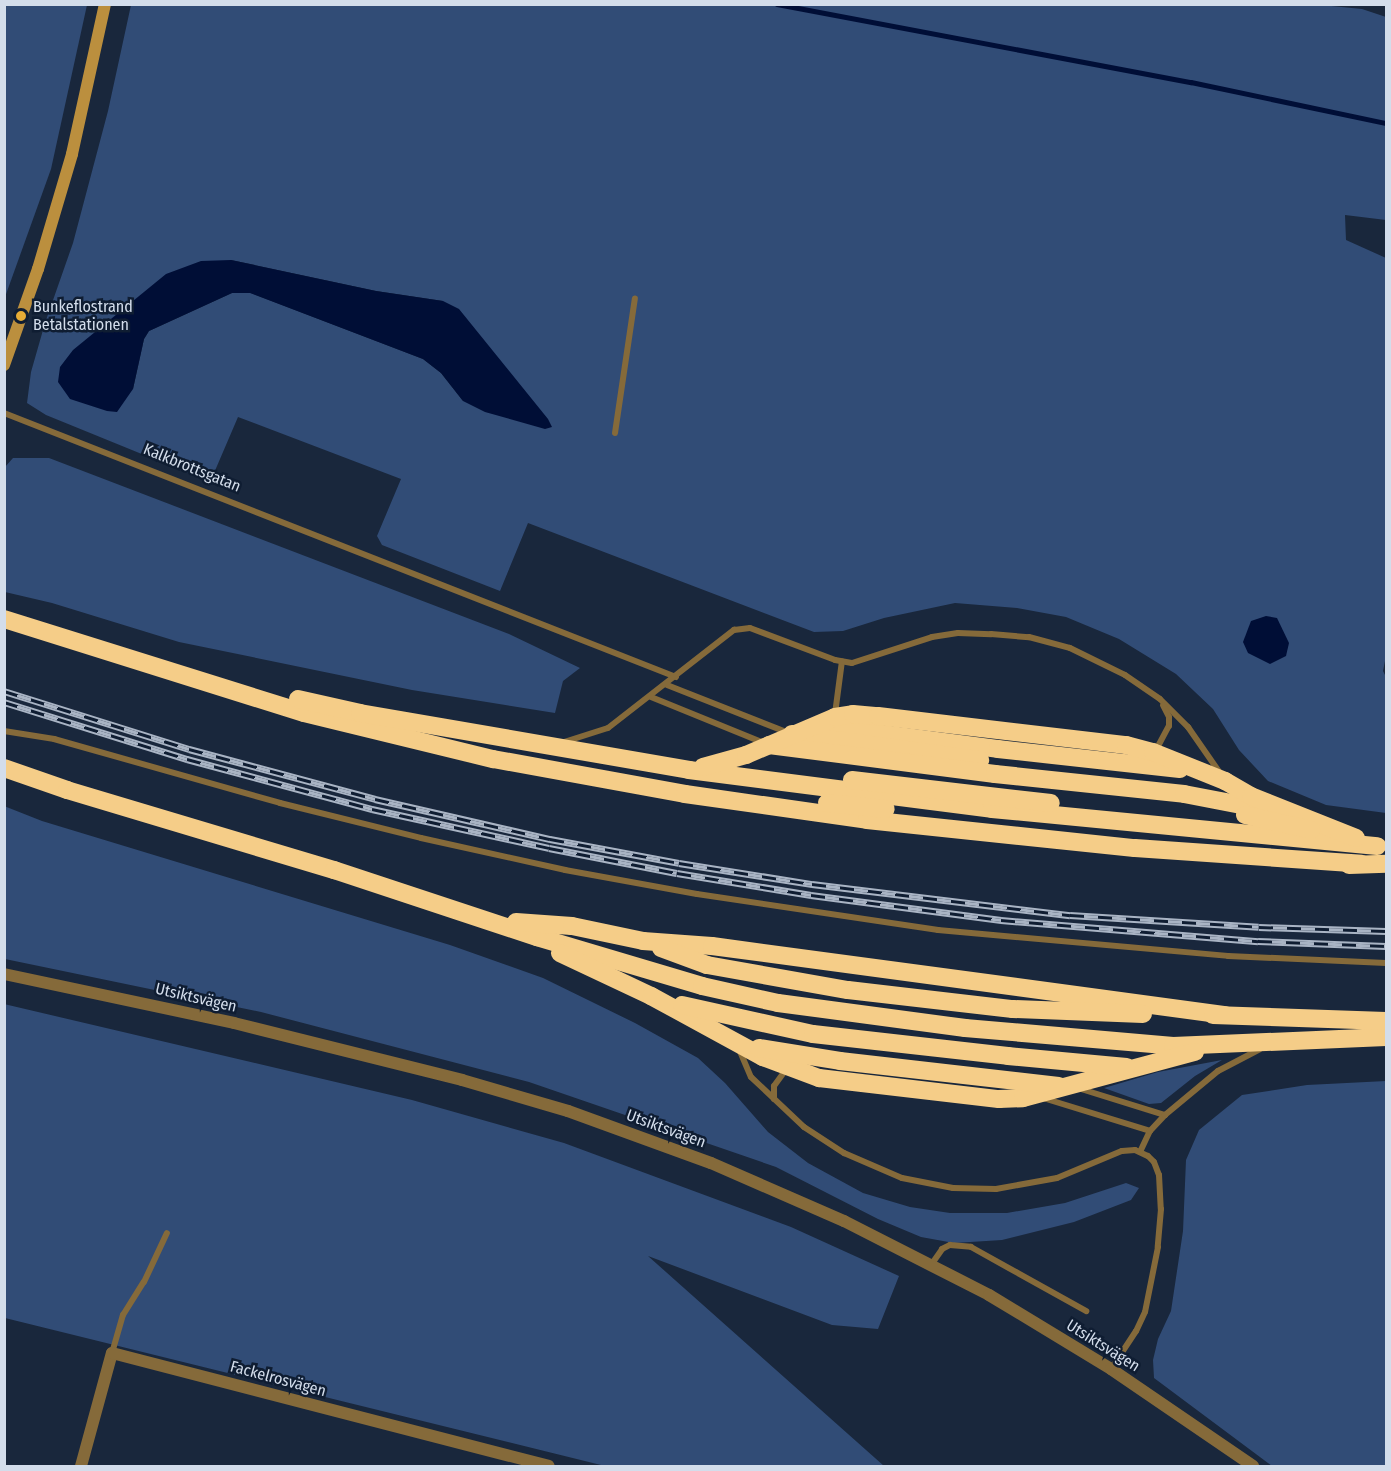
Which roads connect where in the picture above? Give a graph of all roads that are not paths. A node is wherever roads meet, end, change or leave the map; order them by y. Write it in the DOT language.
graph roads {
  1 [pos="105,4"];
  2 [pos="635,298"];
  3 [pos="4,364"];
  4 [pos="4,412"];
  5 [pos="615,433"];
  6 [pos="4,619"];
  7 [pos="132,659"];
  8 [pos="842,661"];
  9 [pos="676,677"];
  10 [pos="667,685"];
  11 [pos="651,697"];
  12 [pos="1160,699"];
  13 [pos="835,717"];
  14 [pos="813,724"];
  15 [pos="4,731"];
  16 [pos="792,734"];
  17 [pos="769,745"];
  18 [pos="549,746"];
  19 [pos="1153,752"];
  20 [pos="723,763"];
  21 [pos="4,768"];
  22 [pos="689,770"];
  23 [pos="1197,770"];
  24 [pos="925,771"];
  25 [pos="1225,781"];
  26 [pos="891,784"];
  27 [pos="685,794"];
  28 [pos="1251,796"];
  29 [pos="1305,818"];
  30 [pos="1382,846"];
  31 [pos="1361,864"];
  32 [pos="1386,864"];
  33 [pos="478,918"];
  34 [pos="1386,963"];
  35 [pos="638,967"];
  36 [pos="4,974"];
  37 [pos="651,996"];
  38 [pos="1225,1016"];
  39 [pos="694,1020"];
  40 [pos="1386,1021"];
  41 [pos="1386,1037"];
  42 [pos="1275,1041"];
  43 [pos="737,1043"];
  44 [pos="1227,1044"];
  45 [pos="810,1057"];
  46 [pos="1173,1058"];
  47 [pos="787,1068"];
  48 [pos="1139,1068"];
  49 [pos="1107,1076"];
  50 [pos="1071,1087"];
  51 [pos="1036,1096"];
  52 [pos="774,1099"];
  53 [pos="1165,1115"];
  54 [pos="1150,1131"];
  55 [pos="1140,1152"];
  56 [pos="167,1233"];
  57 [pos="931,1265"];
  58 [pos="1086,1311"];
  59 [pos="112,1353"];
  60 [pos="1111,1369"];
  61 [pos="81,1467"];
  62 [pos="549,1467"];
  63 [pos="1254,1467"];
  1 -- 3 [label="street"];
  2 -- 5 [label="lane"];
  4 -- 9 [label="lane, Kalkbrottsgatan"];
  6 -- 7 [label="highway"];
  7 -- 18 [label="highway"];
  7 -- 27 [label="highway"];
  8 -- 9 [label="lane"];
  8 -- 12 [label="lane"];
  8 -- 13 [label="lane"];
  9 -- 10 [label="lane"];
  10 -- 11 [label="lane"];
  10 -- 16 [label="lane"];
  11 -- 17 [label="lane"];
  11 -- 18 [label="lane"];
  12 -- 19 [label="lane"];
  12 -- 25 [label="lane"];
  13 -- 14 [label="highway"];
  13 -- 19 [label="highway"];
  14 -- 16 [label="highway"];
  14 -- 23 [label="highway"];
  15 -- 34 [label="lane"];
  16 -- 17 [label="highway"];
  16 -- 28 [label="highway"];
  17 -- 20 [label="highway"];
  17 -- 24 [label="highway"];
  18 -- 22 [label="highway"];
  19 -- 23 [label="highway"];
  20 -- 22 [label="highway"];
  20 -- 26 [label="highway"];
  21 -- 33 [label="highway"];
  22 -- 30 [label="highway"];
  23 -- 25 [label="highway"];
  24 -- 26 [label="highway"];
  24 -- 29 [label="highway"];
  24 -- 30 [label="highway"];
  25 -- 28 [label="highway"];
  26 -- 30 [label="highway"];
  27 -- 31 [label="highway"];
  27 -- 31 [label="highway"];
  28 -- 29 [label="highway"];
  29 -- 30 [label="highway"];
  31 -- 32 [label="highway"];
  33 -- 35 [label="highway"];
  33 -- 37 [label="highway"];
  33 -- 38 [label="highway"];
  35 -- 38 [label="highway"];
  35 -- 44 [label="highway"];
  35 -- 46 [label="highway"];
  36 -- 57 [label="street, Utsiktsvägen"];
  37 -- 39 [label="highway"];
  37 -- 48 [label="highway"];
  38 -- 40 [label="highway"];
  39 -- 43 [label="highway"];
  39 -- 49 [label="highway"];
  41 -- 42 [label="highway"];
  42 -- 44 [label="highway"];
  42 -- 53 [label="lane"];
  43 -- 45 [label="highway"];
  43 -- 47 [label="highway"];
  43 -- 52 [label="lane"];
  44 -- 46 [label="highway"];
  45 -- 47 [label="lane"];
  45 -- 50 [label="highway"];
  46 -- 48 [label="highway"];
  47 -- 51 [label="highway"];
  47 -- 52 [label="lane"];
  48 -- 49 [label="highway"];
  49 -- 50 [label="highway"];
  50 -- 51 [label="highway"];
  50 -- 53 [label="lane"];
  51 -- 54 [label="lane"];
  52 -- 55 [label="lane"];
  53 -- 54 [label="lane"];
  54 -- 55 [label="lane"];
  55 -- 60 [label="lane"];
  56 -- 59 [label="lane"];
  57 -- 58 [label="lane"];
  57 -- 60 [label="street, Utsiktsvägen"];
  59 -- 61 [label="street"];
  59 -- 62 [label="street, Fackelrosvägen"];
  60 -- 63 [label="street, Utsiktsvägen"];
}
